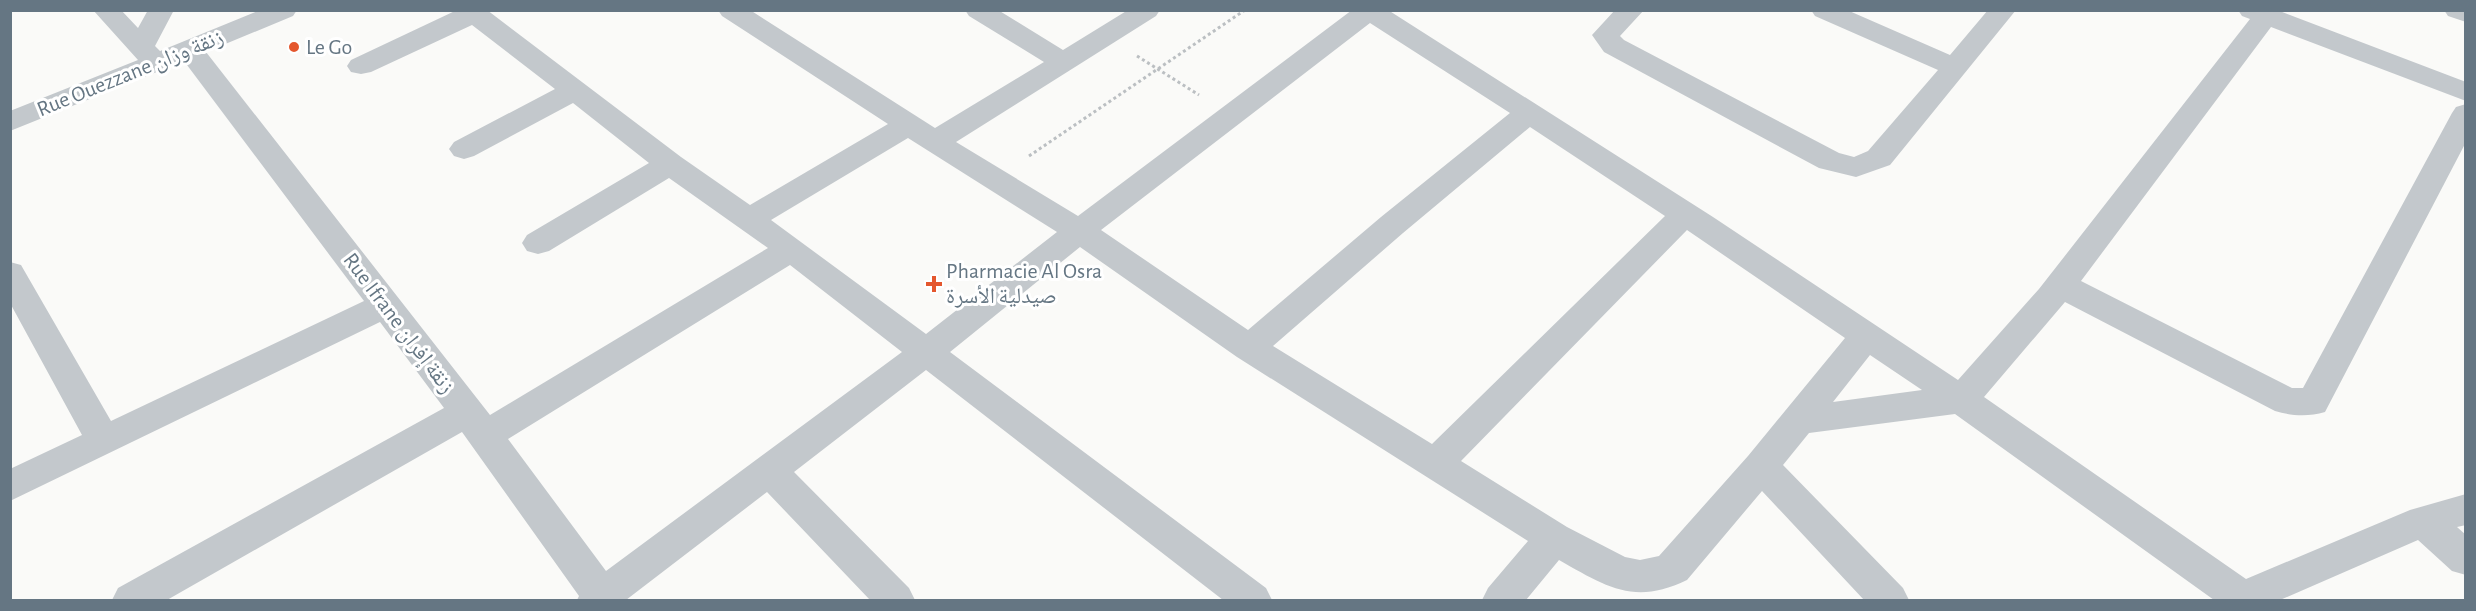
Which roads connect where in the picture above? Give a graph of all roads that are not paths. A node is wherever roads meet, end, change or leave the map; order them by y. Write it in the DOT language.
graph roads {
  1 [pos="106,10"];
  2 [pos="161,10"];
  3 [pos="284,10"];
  4 [pos="731,10"];
  5 [pos="978,10"];
  6 [pos="1147,10"];
  7 [pos="1631,10"];
  8 [pos="1824,10"];
  9 [pos="2003,10"];
  10 [pos="2457,10"];
  11 [pos="1369,11"];
  12 [pos="472,12"];
  13 [pos="2259,13"];
  14 [pos="2466,14"];
  15 [pos="189,49"];
  16 [pos="148,55"];
  17 [pos="1064,62"];
  18 [pos="361,66"];
  19 [pos="1956,68"];
  20 [pos="574,91"];
  21 [pos="2466,92"];
  22 [pos="1529,113"];
  23 [pos="2466,113"];
  24 [pos="10,122"];
  25 [pos="921,134"];
  26 [pos="464,149"];
  27 [pos="670,164"];
  28 [pos="1684,215"];
  29 [pos="749,219"];
  30 [pos="1079,231"];
  31 [pos="538,243"];
  32 [pos="791,249"];
  33 [pos="10,273"];
  34 [pos="2060,285"];
  35 [pos="385,305"];
  36 [pos="1867,335"];
  37 [pos="1249,348"];
  38 [pos="926,352"];
  39 [pos="1962,399"];
  40 [pos="1798,420"];
  41 [pos="476,424"];
  42 [pos="104,441"];
  43 [pos="1435,464"];
  44 [pos="1761,466"];
  45 [pos="770,471"];
  46 [pos="10,486"];
  47 [pos="2466,509"];
  48 [pos="2423,521"];
  49 [pos="1554,538"];
  50 [pos="2466,559"];
  51 [pos="601,599"];
  52 [pos="132,600"];
  53 [pos="895,600"];
  54 [pos="1252,600"];
  55 [pos="1503,600"];
  56 [pos="1889,600"];
  57 [pos="2243,600"];
  1 -- 16 [label="street"];
  2 -- 16 [label="street"];
  3 -- 15 [label="street, Rue Ouezzane زنقة وزان"];
  4 -- 25 [label="street"];
  5 -- 17 [label="street"];
  6 -- 17 [label="street"];
  7 -- 19 [label="street"];
  8 -- 19 [label="street"];
  9 -- 19 [label="street"];
  10 -- 14 [label="street"];
  11 -- 22 [label="street"];
  11 -- 30 [label="street"];
  12 -- 18 [label="street"];
  12 -- 20 [label="street"];
  13 -- 21 [label="street"];
  13 -- 34 [label="street"];
  15 -- 16 [label="street, Rue Ouezzane زنقة وزان"];
  15 -- 35 [label="street, Rue Ifrane زنقة إفران"];
  16 -- 24 [label="street, Rue Ouezzane زنقة وزان"];
  17 -- 25 [label="street"];
  20 -- 26 [label="street"];
  20 -- 27 [label="street"];
  22 -- 28 [label="street"];
  22 -- 37 [label="street"];
  23 -- 34 [label="street"];
  25 -- 29 [label="street"];
  25 -- 30 [label="street"];
  27 -- 29 [label="street"];
  27 -- 31 [label="street"];
  28 -- 36 [label="street"];
  28 -- 43 [label="street"];
  29 -- 32 [label="street"];
  30 -- 37 [label="street"];
  30 -- 38 [label="street"];
  32 -- 38 [label="street"];
  32 -- 41 [label="street"];
  33 -- 42 [label="street"];
  34 -- 39 [label="street"];
  35 -- 41 [label="street, Rue Ifrane زنقة إفران"];
  35 -- 42 [label="street"];
  36 -- 39 [label="street"];
  36 -- 40 [label="street"];
  37 -- 43 [label="street"];
  38 -- 45 [label="street"];
  38 -- 54 [label="street"];
  39 -- 40 [label="street"];
  39 -- 57 [label="street"];
  40 -- 44 [label="street"];
  41 -- 51 [label="street, Rue Ifrane زنقة إفران"];
  41 -- 52 [label="street"];
  42 -- 46 [label="street"];
  43 -- 49 [label="street"];
  44 -- 49 [label="street"];
  44 -- 56 [label="street"];
  45 -- 51 [label="street"];
  45 -- 53 [label="street"];
  47 -- 48 [label="street"];
  48 -- 50 [label="street"];
  48 -- 57 [label="street"];
  49 -- 55 [label="street"];
}
